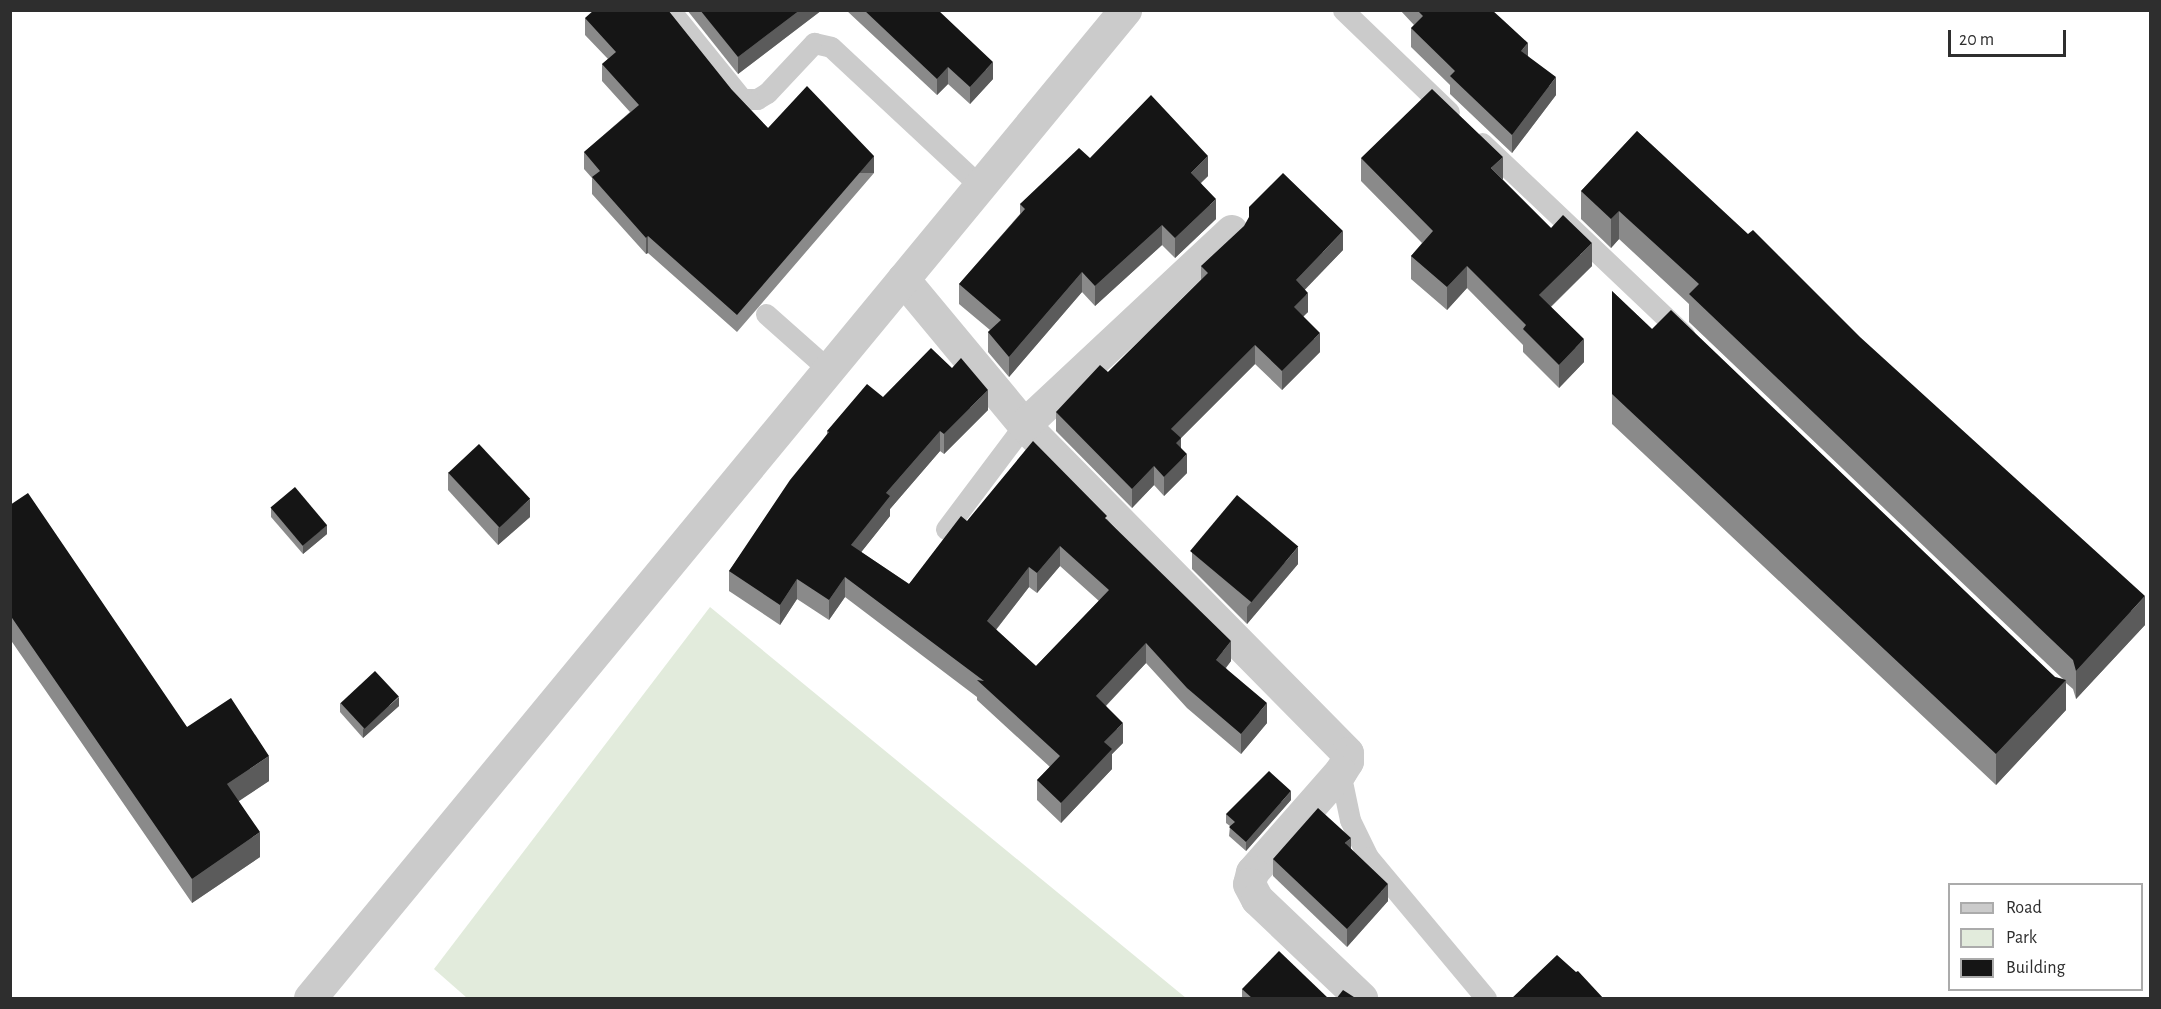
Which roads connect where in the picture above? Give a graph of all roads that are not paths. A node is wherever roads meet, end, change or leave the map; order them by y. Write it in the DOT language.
graph roads {
  1 [pos="670,10"];
  2 [pos="1125,10"];
  3 [pos="1343,10"];
  4 [pos="981,186"];
  5 [pos="1231,231"];
  6 [pos="903,279"];
  7 [pos="766,314"];
  8 [pos="1695,346"];
  9 [pos="828,369"];
  10 [pos="1024,425"];
  11 [pos="946,529"];
  12 [pos="1340,772"];
  13 [pos="310,999"];
  14 [pos="1361,999"];
  15 [pos="1486,999"];
  1 -- 4 [label="lane"];
  2 -- 4 [label="street"];
  3 -- 8 [label="lane"];
  4 -- 6 [label="street"];
  5 -- 10 [label="street"];
  6 -- 9 [label="street"];
  6 -- 10 [label="street"];
  7 -- 9 [label="lane"];
  9 -- 13 [label="street"];
  10 -- 11 [label="lane"];
  10 -- 12 [label="street"];
  12 -- 14 [label="street"];
  12 -- 15 [label="lane"];
}
